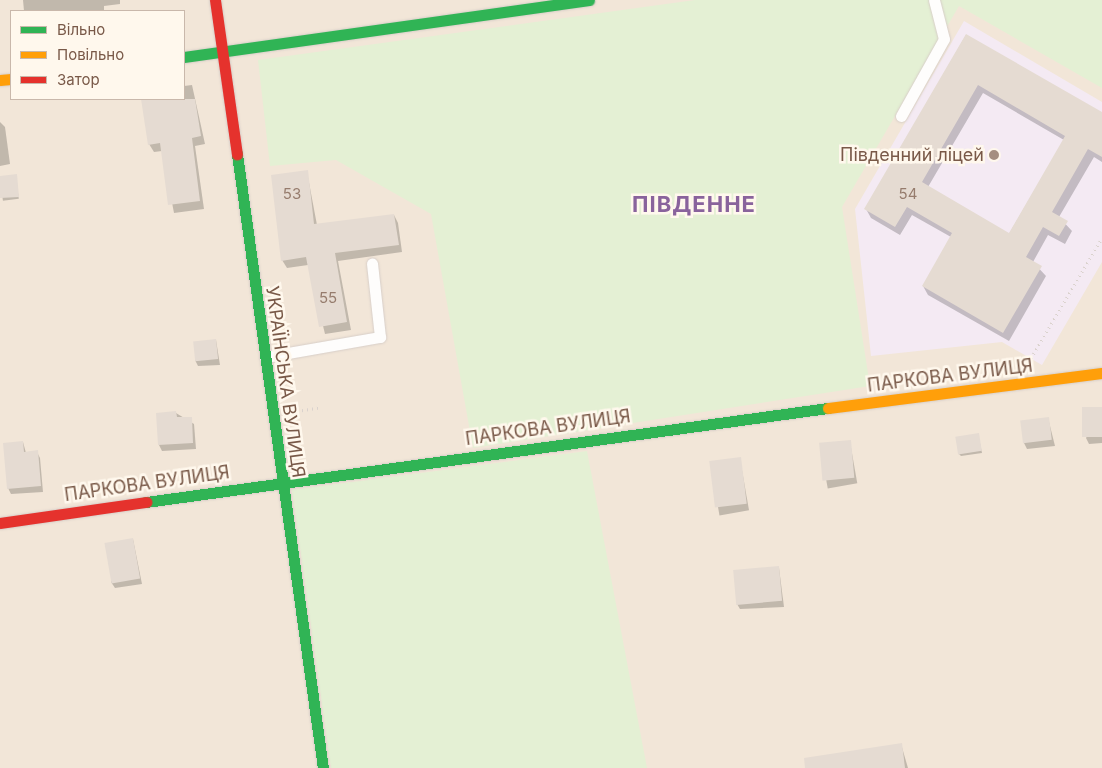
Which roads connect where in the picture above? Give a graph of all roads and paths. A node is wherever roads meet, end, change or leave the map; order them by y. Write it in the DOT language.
graph roads {
  1 [pos="215,0"];
  2 [pos="589,0"];
  3 [pos="934,0"];
  4 [pos="222,53"];
  5 [pos="185,57"];
  6 [pos="901,116"];
  7 [pos="1102,238"];
  8 [pos="372,263"];
  9 [pos="264,357"];
  10 [pos="1102,373"];
  11 [pos="1029,384"];
  12 [pos="281,482"];
  13 [pos="0,523"];
  14 [pos="323,768"];
  1 -- 4 [label="street, УКРАЇНСЬКА ВУЛИЦЯ"];
  2 -- 4 [label="street"];
  3 -- 6 [label="lane"];
  4 -- 5 [label="street"];
  4 -- 9 [label="street, УКРАЇНСЬКА ВУЛИЦЯ"];
  7 -- 11 [label="path"];
  8 -- 9 [label="lane"];
  9 -- 12 [label="street, УКРАЇНСЬКА ВУЛИЦЯ"];
  10 -- 11 [label="street, ПАРКОВА ВУЛИЦЯ"];
  11 -- 12 [label="street, ПАРКОВА ВУЛИЦЯ"];
  12 -- 13 [label="street, ПАРКОВА ВУЛИЦЯ"];
  12 -- 14 [label="street, УКРАЇНСЬКА ВУЛИЦЯ"];
}
